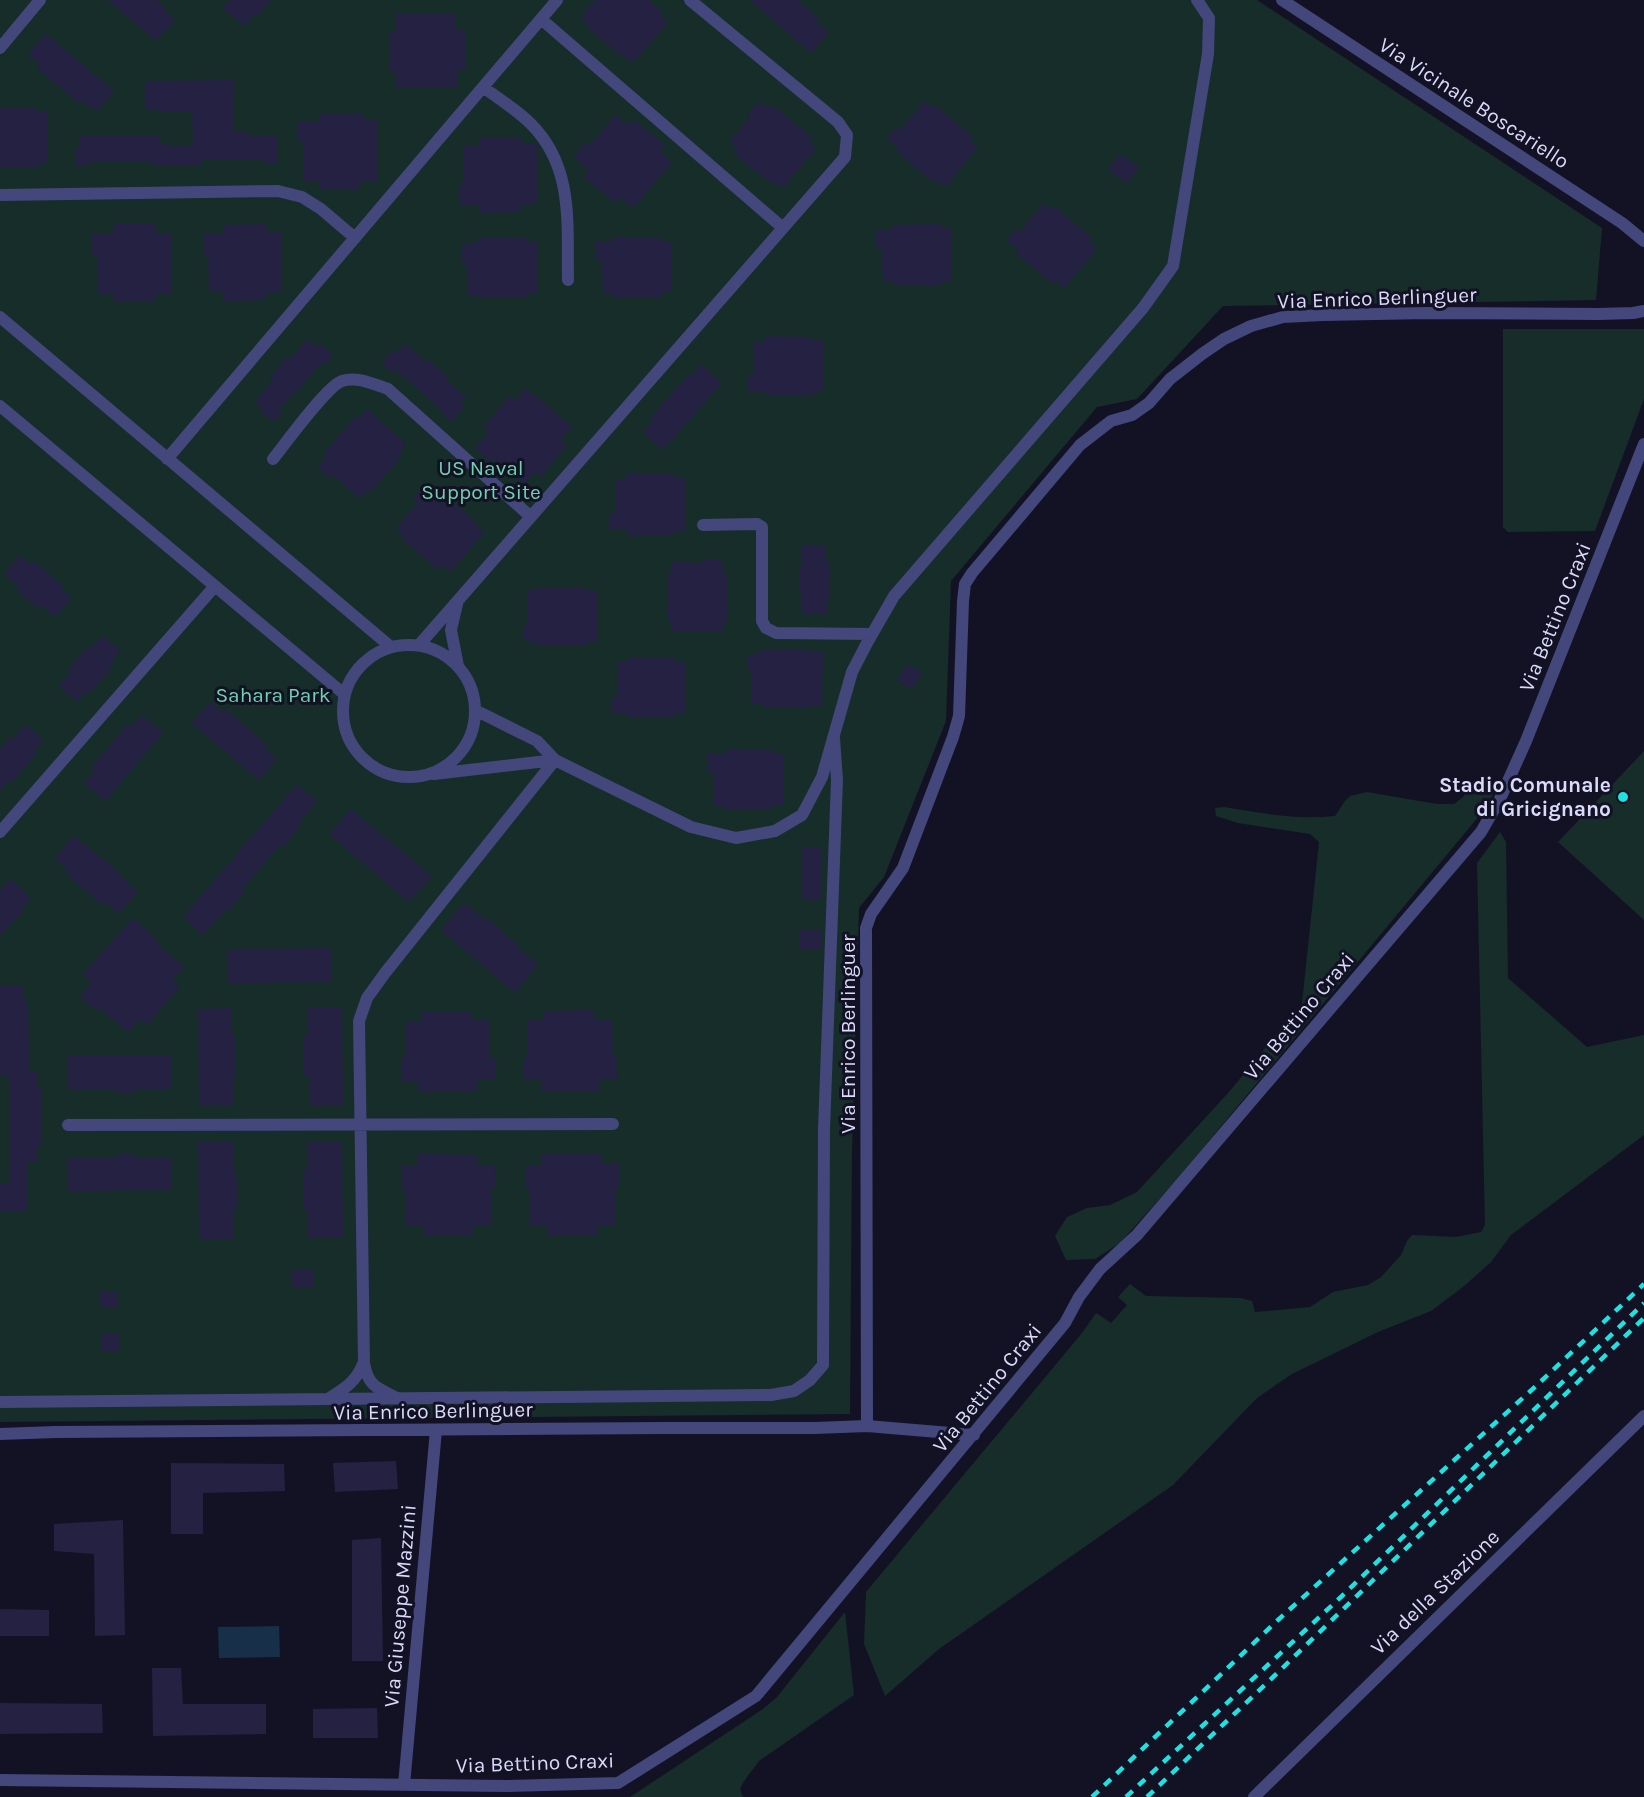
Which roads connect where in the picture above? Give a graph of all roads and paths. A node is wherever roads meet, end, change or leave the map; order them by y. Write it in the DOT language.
graph roads {
  1 [pos="40,0"];
  2 [pos="557,0"];
  3 [pos="690,0"];
  4 [pos="1197,0"];
  5 [pos="1282,0"];
  6 [pos="541,19"];
  7 [pos="0,48"];
  8 [pos="483,87"];
  9 [pos="0,195"];
  10 [pos="783,228"];
  11 [pos="355,238"];
  12 [pos="1644,241"];
  13 [pos="568,280"];
  14 [pos="1644,311"];
  15 [pos="0,317"];
  16 [pos="0,406"];
  17 [pos="1644,444"];
  18 [pos="167,459"];
  19 [pos="273,459"];
  20 [pos="531,517"];
  21 [pos="703,525"];
  22 [pos="215,586"];
  23 [pos="459,600"];
  24 [pos="872,634"];
  25 [pos="419,645"];
  26 [pos="391,647"];
  27 [pos="458,666"];
  28 [pos="344,694"];
  29 [pos="475,710"];
  30 [pos="834,738"];
  31 [pos="555,760"];
  32 [pos="417,776"];
  33 [pos="0,832"];
  34 [pos="613,1124"];
  35 [pos="68,1125"];
  36 [pos="361,1125"];
  37 [pos="364,1363"];
  38 [pos="399,1399"];
  39 [pos="327,1400"];
  40 [pos="0,1402"];
  41 [pos="1644,1416"];
  42 [pos="867,1426"];
  43 [pos="436,1430"];
  44 [pos="0,1434"];
  45 [pos="974,1435"];
  46 [pos="0,1780"];
  47 [pos="404,1785"];
  48 [pos="1254,1797"];
  1 -- 7 [label="street"];
  2 -- 6 [label="street"];
  3 -- 10 [label="street"];
  4 -- 24 [label="street"];
  5 -- 12 [label="street, Via Vicinale Boscariello"];
  6 -- 8 [label="street"];
  6 -- 10 [label="street"];
  8 -- 11 [label="street"];
  8 -- 13 [label="street"];
  9 -- 11 [label="street"];
  10 -- 20 [label="street"];
  11 -- 18 [label="street"];
  14 -- 42 [label="street, Via Enrico Berlinguer"];
  15 -- 18 [label="street"];
  16 -- 22 [label="street"];
  17 -- 45 [label="street, Via Bettino Craxi"];
  18 -- 26 [label="street"];
  19 -- 20 [label="street"];
  20 -- 23 [label="street"];
  21 -- 24 [label="street"];
  22 -- 28 [label="street"];
  22 -- 33 [label="street"];
  23 -- 25 [label="street"];
  23 -- 27 [label="street"];
  24 -- 30 [label="street"];
  25 -- 26 [label="street"];
  25 -- 27 [label="street"];
  26 -- 28 [label="street"];
  27 -- 29 [label="street"];
  28 -- 32 [label="street"];
  29 -- 31 [label="street"];
  29 -- 32 [label="street"];
  30 -- 31 [label="street"];
  30 -- 38 [label="street"];
  31 -- 32 [label="street"];
  31 -- 36 [label="street"];
  34 -- 36 [label="street"];
  35 -- 36 [label="street"];
  36 -- 37 [label="street"];
  37 -- 38 [label="street"];
  37 -- 39 [label="street"];
  38 -- 39 [label="street"];
  39 -- 40 [label="street"];
  41 -- 48 [label="street, Via della Stazione"];
  42 -- 43 [label="street, Via Enrico Berlinguer"];
  42 -- 45 [label="street, Via Enrico Berlinguer"];
  43 -- 44 [label="street, Via Enrico Berlinguer"];
  43 -- 47 [label="street, Via Giuseppe Mazzini"];
  45 -- 47 [label="street, Via Bettino Craxi"];
  46 -- 47 [label="street, Via Bettino Craxi"];
}
